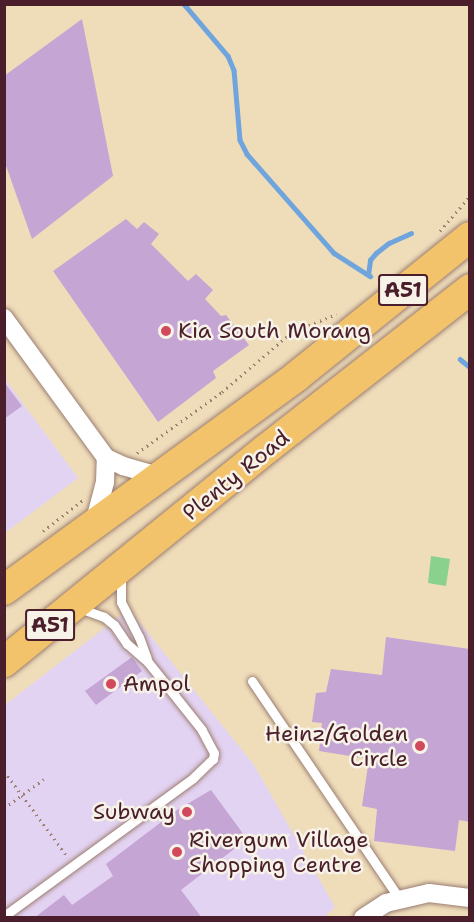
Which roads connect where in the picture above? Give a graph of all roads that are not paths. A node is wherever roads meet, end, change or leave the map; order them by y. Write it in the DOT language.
graph roads {
  1 [pos="470,237"];
  2 [pos="470,289"];
  3 [pos="4,318"];
  4 [pos="297,376"];
  5 [pos="354,381"];
  6 [pos="106,458"];
  7 [pos="161,477"];
  8 [pos="92,528"];
  9 [pos="121,569"];
  10 [pos="4,590"];
  11 [pos="71,609"];
  12 [pos="4,662"];
  13 [pos="148,662"];
  14 [pos="252,681"];
  15 [pos="470,898"];
  16 [pos="400,900"];
  17 [pos="4,916"];
  18 [pos="363,918"];
  1 -- 4 [label="highway, Plenty Road / A51"];
  2 -- 5 [label="highway, Plenty Road / A51"];
  3 -- 6 [label="street"];
  4 -- 5 [label="highway"];
  4 -- 7 [label="highway, Plenty Road / A51"];
  5 -- 9 [label="highway, Plenty Road / A51"];
  6 -- 7 [label="street"];
  6 -- 8 [label="street"];
  7 -- 8 [label="highway, Plenty Road / A51"];
  8 -- 10 [label="highway, Plenty Road / A51"];
  9 -- 11 [label="highway, Plenty Road / A51"];
  9 -- 13 [label="lane"];
  11 -- 12 [label="highway, Plenty Road / A51"];
  11 -- 13 [label="lane"];
  13 -- 17 [label="lane"];
  14 -- 16 [label="lane"];
  15 -- 16 [label="street"];
  16 -- 18 [label="street"];
}
